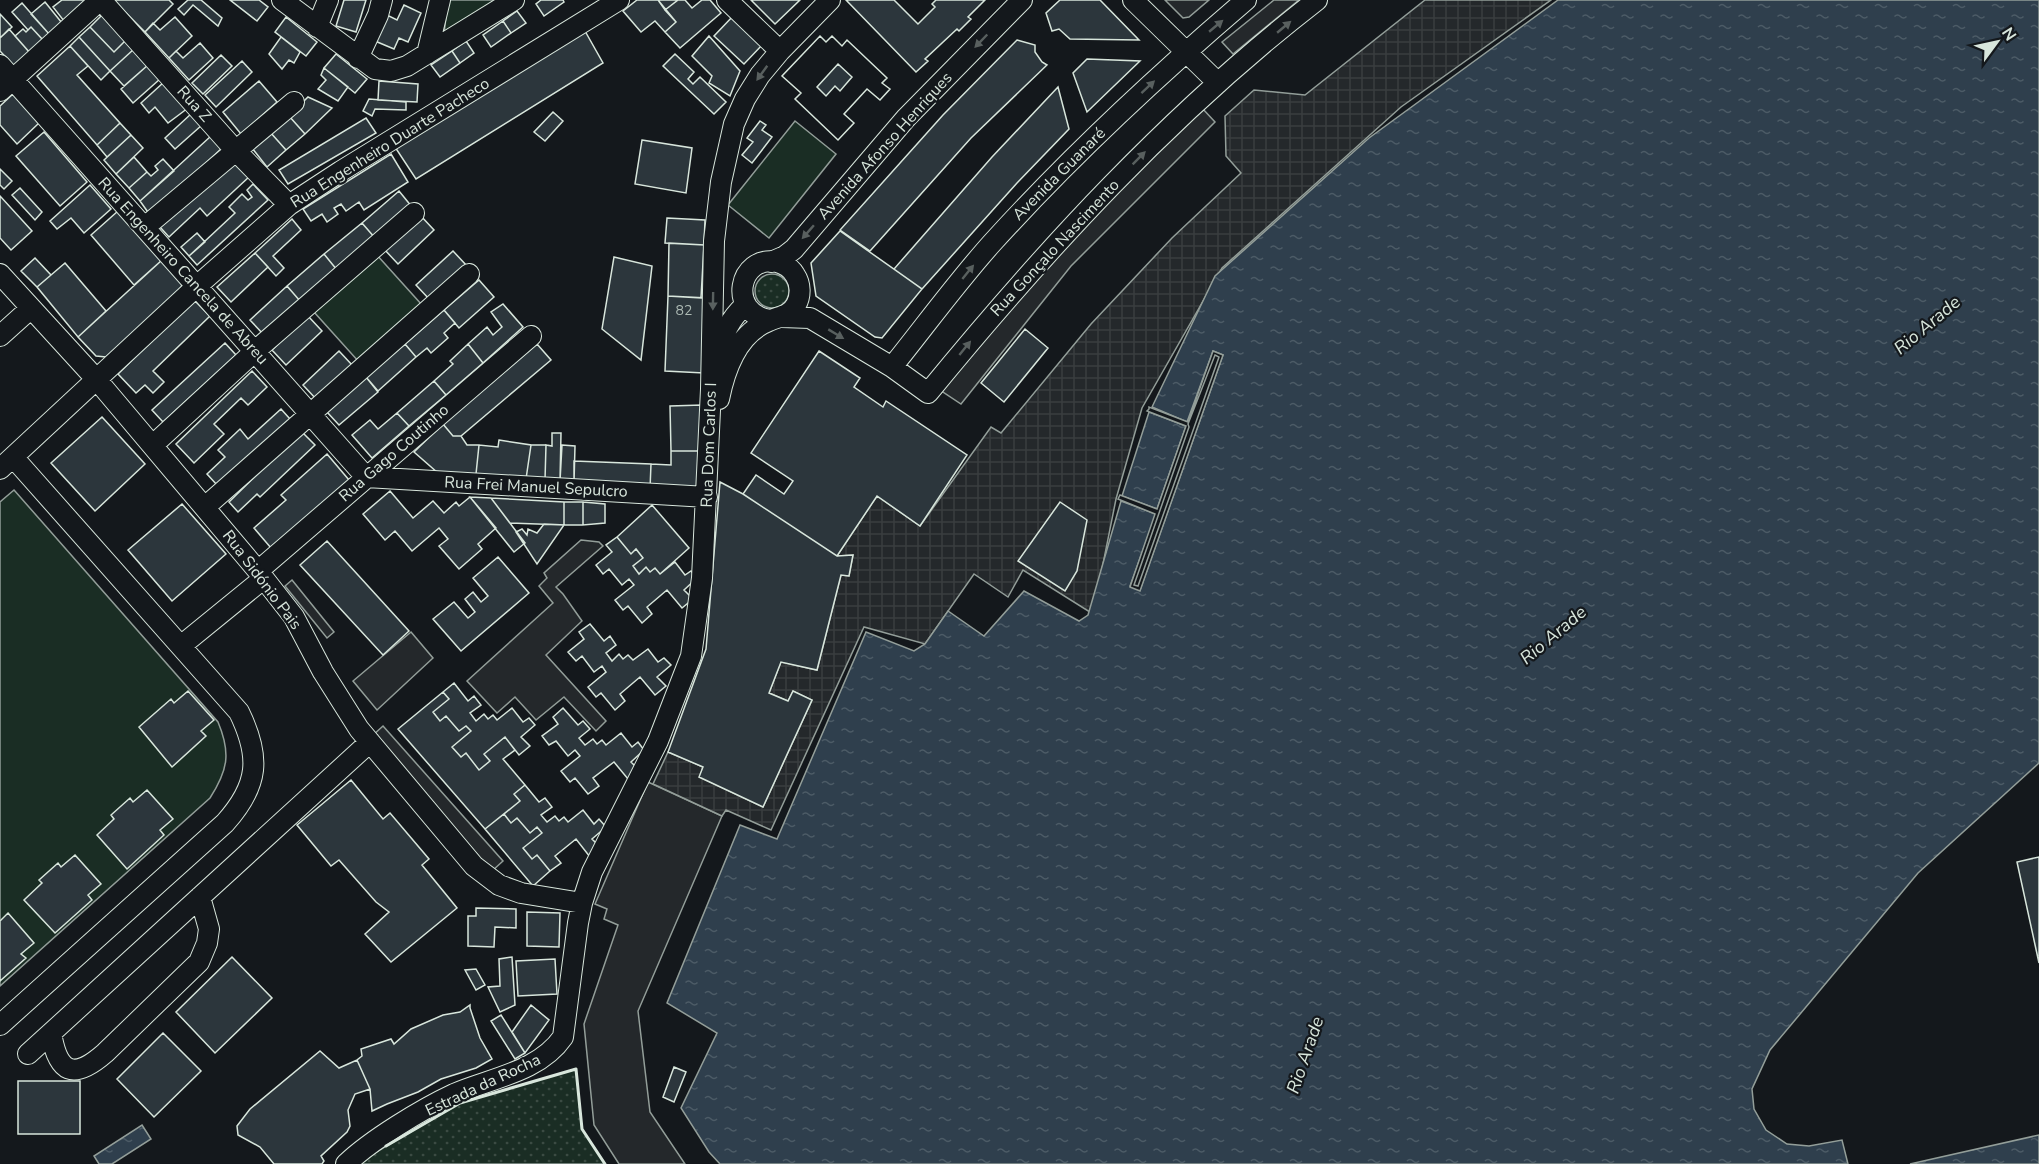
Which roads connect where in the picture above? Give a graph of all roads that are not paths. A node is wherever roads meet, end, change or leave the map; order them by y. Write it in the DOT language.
graph roads {
  1 [pos="100,0"];
  2 [pos="282,0"];
  3 [pos="328,0"];
  4 [pos="382,0"];
  5 [pos="440,0"];
  6 [pos="514,0"];
  7 [pos="619,0"];
  8 [pos="727,0"];
  9 [pos="830,0"];
  10 [pos="1022,0"];
  11 [pos="1133,0"];
  12 [pos="1246,0"];
  13 [pos="1317,0"];
  14 [pos="318,27"];
  15 [pos="780,51"];
  16 [pos="1185,52"];
  17 [pos="427,54"];
  18 [pos="358,58"];
  19 [pos="4,79"];
  20 [pos="1218,83"];
  21 [pos="294,102"];
  22 [pos="235,150"];
  23 [pos="290,205"];
  24 [pos="414,213"];
  25 [pos="145,227"];
  26 [pos="714,241"];
  27 [pos="771,261"];
  28 [pos="469,273"];
  29 [pos="0,274"];
  30 [pos="197,286"];
  31 [pos="744,296"];
  32 [pos="30,309"];
  33 [pos="776,319"];
  34 [pos="0,336"];
  35 [pos="531,336"];
  36 [pos="255,351"];
  37 [pos="892,367"];
  38 [pos="97,380"];
  39 [pos="711,389"];
  40 [pos="311,414"];
  41 [pos="708,442"];
  42 [pos="153,445"];
  43 [pos="6,463"];
  44 [pos="366,477"];
  45 [pos="706,497"];
  46 [pos="205,507"];
  47 [pos="260,575"];
  48 [pos="182,645"];
  49 [pos="370,742"];
  50 [pos="200,897"];
  51 [pos="582,903"];
  52 [pos="0,1025"];
  53 [pos="51,1033"];
  54 [pos="28,1054"];
  55 [pos="346,1164"];
  1 -- 19 [label="street"];
  1 -- 22 [label="street, Rua Z"];
  2 -- 14 [label="street"];
  3 -- 14 [label="street"];
  4 -- 18 [label="street"];
  5 -- 17 [label="street"];
  6 -- 17 [label="street"];
  7 -- 23 [label="street, Rua Engenheiro Duarte Pacheco"];
  8 -- 15 [label="street"];
  9 -- 15 [label="street, Rua Dom Carlos I"];
  10 -- 27 [label="street, Avenida Afonso Henriques, one-way"];
  11 -- 16 [label="street"];
  16 -- 12 [label="street, Avenida Guanaré, one-way"];
  20 -- 13 [label="street, Rua Gonçalo Nascimento, one-way"];
  14 -- 18 [label="street"];
  15 -- 26 [label="street, Rua Dom Carlos I, one-way"];
  16 -- 20 [label="street"];
  37 -- 16 [label="street, Avenida Guanaré, one-way"];
  17 -- 18 [label="street"];
  19 -- 25 [label="street, Rua Engenheiro Cancela de Abreu"];
  37 -- 20 [label="street, Rua Gonçalo Nascimento, one-way"];
  21 -- 22 [label="street"];
  22 -- 23 [label="street, Rua Z"];
  22 -- 25 [label="street"];
  23 -- 30 [label="street, Rua Engenheiro Duarte Pacheco"];
  24 -- 36 [label="street"];
  25 -- 30 [label="street, Rua Engenheiro Cancela de Abreu"];
  26 -- 31 [label="street"];
  26 -- 39 [label="street, Rua Dom Carlos I, one-way"];
  27 -- 31 [label="street"];
  27 -- 33 [label="street"];
  28 -- 40 [label="street"];
  29 -- 32 [label="street, Rua Sidónio Pais"];
  30 -- 36 [label="street, Rua Engenheiro Cancela de Abreu"];
  30 -- 38 [label="street, Rua Engenheiro Duarte Pacheco"];
  31 -- 33 [label="street"];
  31 -- 39 [label="street"];
  32 -- 34 [label="street"];
  32 -- 38 [label="street, Rua Sidónio Pais"];
  33 -- 37 [label="street, Rua Gonçalo Nascimento, one-way"];
  33 -- 41 [label="street"];
  35 -- 44 [label="street, Rua Gago Coutinho"];
  36 -- 40 [label="street, Rua Engenheiro Cancela de Abreu"];
  36 -- 42 [label="street"];
  38 -- 42 [label="street, Rua Sidónio Pais"];
  38 -- 43 [label="street, Rua Engenheiro Duarte Pacheco"];
  39 -- 41 [label="street, Rua Dom Carlos I"];
  40 -- 44 [label="street, Rua Engenheiro Cancela de Abreu"];
  40 -- 46 [label="street"];
  41 -- 45 [label="street, Rua Dom Carlos I"];
  42 -- 46 [label="street, Rua Sidónio Pais"];
  43 -- 48 [label="street"];
  44 -- 45 [label="street, Rua Frei Manuel Sepulcro"];
  44 -- 47 [label="street, Rua Gago Coutinho"];
  45 -- 51 [label="street, Rua Dom Carlos I"];
  46 -- 47 [label="street, Rua Sidónio Pais"];
  47 -- 48 [label="street, Rua Gago Coutinho"];
  47 -- 49 [label="street, Rua Sidónio Pais"];
  48 -- 52 [label="street"];
  49 -- 50 [label="street"];
  49 -- 51 [label="street, Rua Sidónio Pais"];
  50 -- 53 [label="street"];
  50 -- 53 [label="street"];
  51 -- 55 [label="street, Estrada da Rocha"];
  53 -- 54 [label="street"];
}
